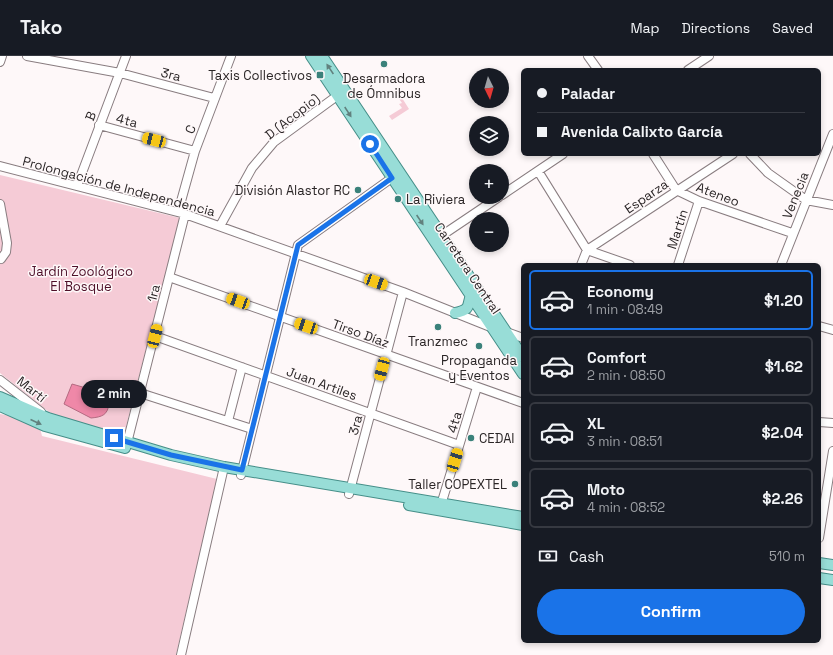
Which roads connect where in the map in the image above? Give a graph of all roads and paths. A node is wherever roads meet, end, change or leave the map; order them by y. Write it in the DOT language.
graph roads {
  1 [pos="2,56"];
  2 [pos="27,56"];
  3 [pos="126,56"];
  4 [pos="231,56"];
  5 [pos="311,56"];
  6 [pos="322,56"];
  7 [pos="588,56"];
  8 [pos="703,58"];
  9 [pos="0,62"];
  10 [pos="597,68"];
  11 [pos="692,68"];
  12 [pos="120,73"];
  13 [pos="341,93"];
  14 [pos="214,98"];
  15 [pos="99,125"];
  16 [pos="833,134"];
  17 [pos="195,151"];
  18 [pos="560,156"];
  19 [pos="654,156"];
  20 [pos="730,156"];
  21 [pos="752,156"];
  22 [pos="0,158"];
  23 [pos="0,166"];
  24 [pos="9,168"];
  25 [pos="538,171"];
  26 [pos="396,175"];
  27 [pos="77,186"];
  28 [pos="509,190"];
  29 [pos="676,190"];
  30 [pos="806,200"];
  31 [pos="699,201"];
  32 [pos="0,204"];
  33 [pos="489,204"];
  34 [pos="833,205"];
  35 [pos="181,213"];
  36 [pos="220,226"];
  37 [pos="792,233"];
  38 [pos="438,238"];
  39 [pos="587,250"];
  40 [pos="296,253"];
  41 [pos="0,261"];
  42 [pos="582,263"];
  43 [pos="624,263"];
  44 [pos="679,263"];
  45 [pos="782,263"];
  46 [pos="169,277"];
  47 [pos="403,292"];
  48 [pos="474,292"];
  49 [pos="455,313"];
  50 [pos="280,316"];
  51 [pos="821,327"];
  52 [pos="492,328"];
  53 [pos="833,330"];
  54 [pos="506,332"];
  55 [pos="155,336"];
  56 [pos="521,337"];
  57 [pos="519,352"];
  58 [pos="386,354"];
  59 [pos="521,363"];
  60 [pos="242,367"];
  61 [pos="265,376"];
  62 [pos="0,380"];
  63 [pos="477,387"];
  64 [pos="140,392"];
  65 [pos="0,398"];
  66 [pos="521,402"];
  67 [pos="0,406"];
  68 [pos="370,413"];
  69 [pos="48,418"];
  70 [pos="228,421"];
  71 [pos="821,422"];
  72 [pos="833,423"];
  73 [pos="252,428"];
  74 [pos="126,445"];
  75 [pos="459,445"];
  76 [pos="833,451"];
  77 [pos="223,469"];
  78 [pos="241,472"];
  79 [pos="349,491"];
  80 [pos="440,507"];
  81 [pos="521,517"];
  82 [pos="521,525"];
  83 [pos="821,526"];
  84 [pos="821,563"];
  85 [pos="833,565"];
  86 [pos="821,578"];
  87 [pos="833,580"];
  88 [pos="181,655"];
  1 -- 9 [label="street"];
  2 -- 12 [label="street, 3ra"];
  3 -- 12 [label="street, B"];
  4 -- 14 [label="street, C"];
  5 -- 13 [label="main road, Carretera Central"];
  13 -- 6 [label="main road, Carretera Central, one-way"];
  7 -- 10 [label="street"];
  8 -- 11 [label="street"];
  12 -- 14 [label="street, 3ra"];
  12 -- 15 [label="street, B"];
  13 -- 26 [label="main road, Carretera Central"];
  13 -- 36 [label="street, D (Acopio)"];
  14 -- 17 [label="street, C"];
  15 -- 17 [label="street, 4ta"];
  15 -- 27 [label="street, B"];
  16 -- 30 [label="street, Venecia"];
  17 -- 35 [label="street, C"];
  18 -- 25 [label="street"];
  19 -- 29 [label="street, Ateneo"];
  20 -- 29 [label="street, Esparza"];
  21 -- 30 [label="street"];
  22 -- 24 [label="street"];
  23 -- 24 [label="street, Prolongación de Independencia"];
  24 -- 27 [label="street, Prolongación de Independencia"];
  25 -- 28 [label="street"];
  25 -- 39 [label="street"];
  26 -- 38 [label="main road, Carretera Central"];
  26 -- 40 [label="street"];
  27 -- 35 [label="street, Prolongación de Independencia"];
  29 -- 31 [label="street, Ateneo"];
  29 -- 39 [label="street, Esparza"];
  30 -- 34 [label="street"];
  30 -- 37 [label="street, Venecia"];
  31 -- 37 [label="street, Ateneo"];
  31 -- 44 [label="street, Martín"];
  32 -- 41 [label="street"];
  33 -- 38 [label="street"];
  35 -- 36 [label="street, Prolongación de Independencia"];
  35 -- 46 [label="street, 1ra"];
  36 -- 40 [label="street, Prolongación de Independencia"];
  37 -- 45 [label="street, Venecia"];
  38 -- 48 [label="main road, Carretera Central"];
  39 -- 42 [label="street"];
  39 -- 43 [label="street"];
  40 -- 47 [label="street, Prolongación de Independencia"];
  40 -- 50 [label="street"];
  46 -- 50 [label="street, Tirso Díaz"];
  46 -- 55 [label="street, 1ra"];
  47 -- 49 [label="street, Prolongación de Independencia"];
  47 -- 58 [label="street, 3ra"];
  48 -- 49 [label="main road"];
  48 -- 52 [label="main road, Carretera Central"];
  48 -- 54 [label="main road, Carretera Central"];
  49 -- 52 [label="street, Prolongación de Independencia"];
  50 -- 58 [label="street, Tirso Díaz"];
  50 -- 61 [label="street"];
  51 -- 53 [label="street"];
  52 -- 54 [label="street, Prolongación de Independencia"];
  52 -- 57 [label="main road, Carretera Central"];
  54 -- 56 [label="street, Prolongación de Independencia"];
  54 -- 57 [label="main road, Carretera Central"];
  55 -- 60 [label="street, Juan Artiles"];
  55 -- 64 [label="street, 1ra"];
  57 -- 59 [label="main road, Carretera Central"];
  58 -- 63 [label="street, Tirso Díaz"];
  58 -- 68 [label="street, 3ra"];
  60 -- 61 [label="street, Juan Artiles"];
  60 -- 70 [label="street"];
  61 -- 68 [label="street, Juan Artiles"];
  61 -- 73 [label="street"];
  62 -- 69 [label="street, Martí"];
  63 -- 66 [label="street, Tirso Díaz"];
  63 -- 75 [label="street, 4ta"];
  64 -- 70 [label="street"];
  64 -- 74 [label="street, 1ra"];
  65 -- 69 [label="main road"];
  67 -- 74 [label="main road, one-way"];
  68 -- 75 [label="street, Juan Artiles"];
  68 -- 79 [label="street, 3ra"];
  69 -- 74 [label="main road"];
  70 -- 73 [label="street"];
  71 -- 72 [label="street"];
  73 -- 78 [label="street"];
  74 -- 77 [label="main road"];
  75 -- 80 [label="street, 4ta"];
  76 -- 83 [label="street"];
  77 -- 78 [label="main road"];
  77 -- 88 [label="street"];
  78 -- 79 [label="main road"];
  79 -- 80 [label="main road"];
  80 -- 81 [label="main road"];
  80 -- 82 [label="main road"];
  84 -- 85 [label="main road"];
  86 -- 87 [label="main road"];
}
